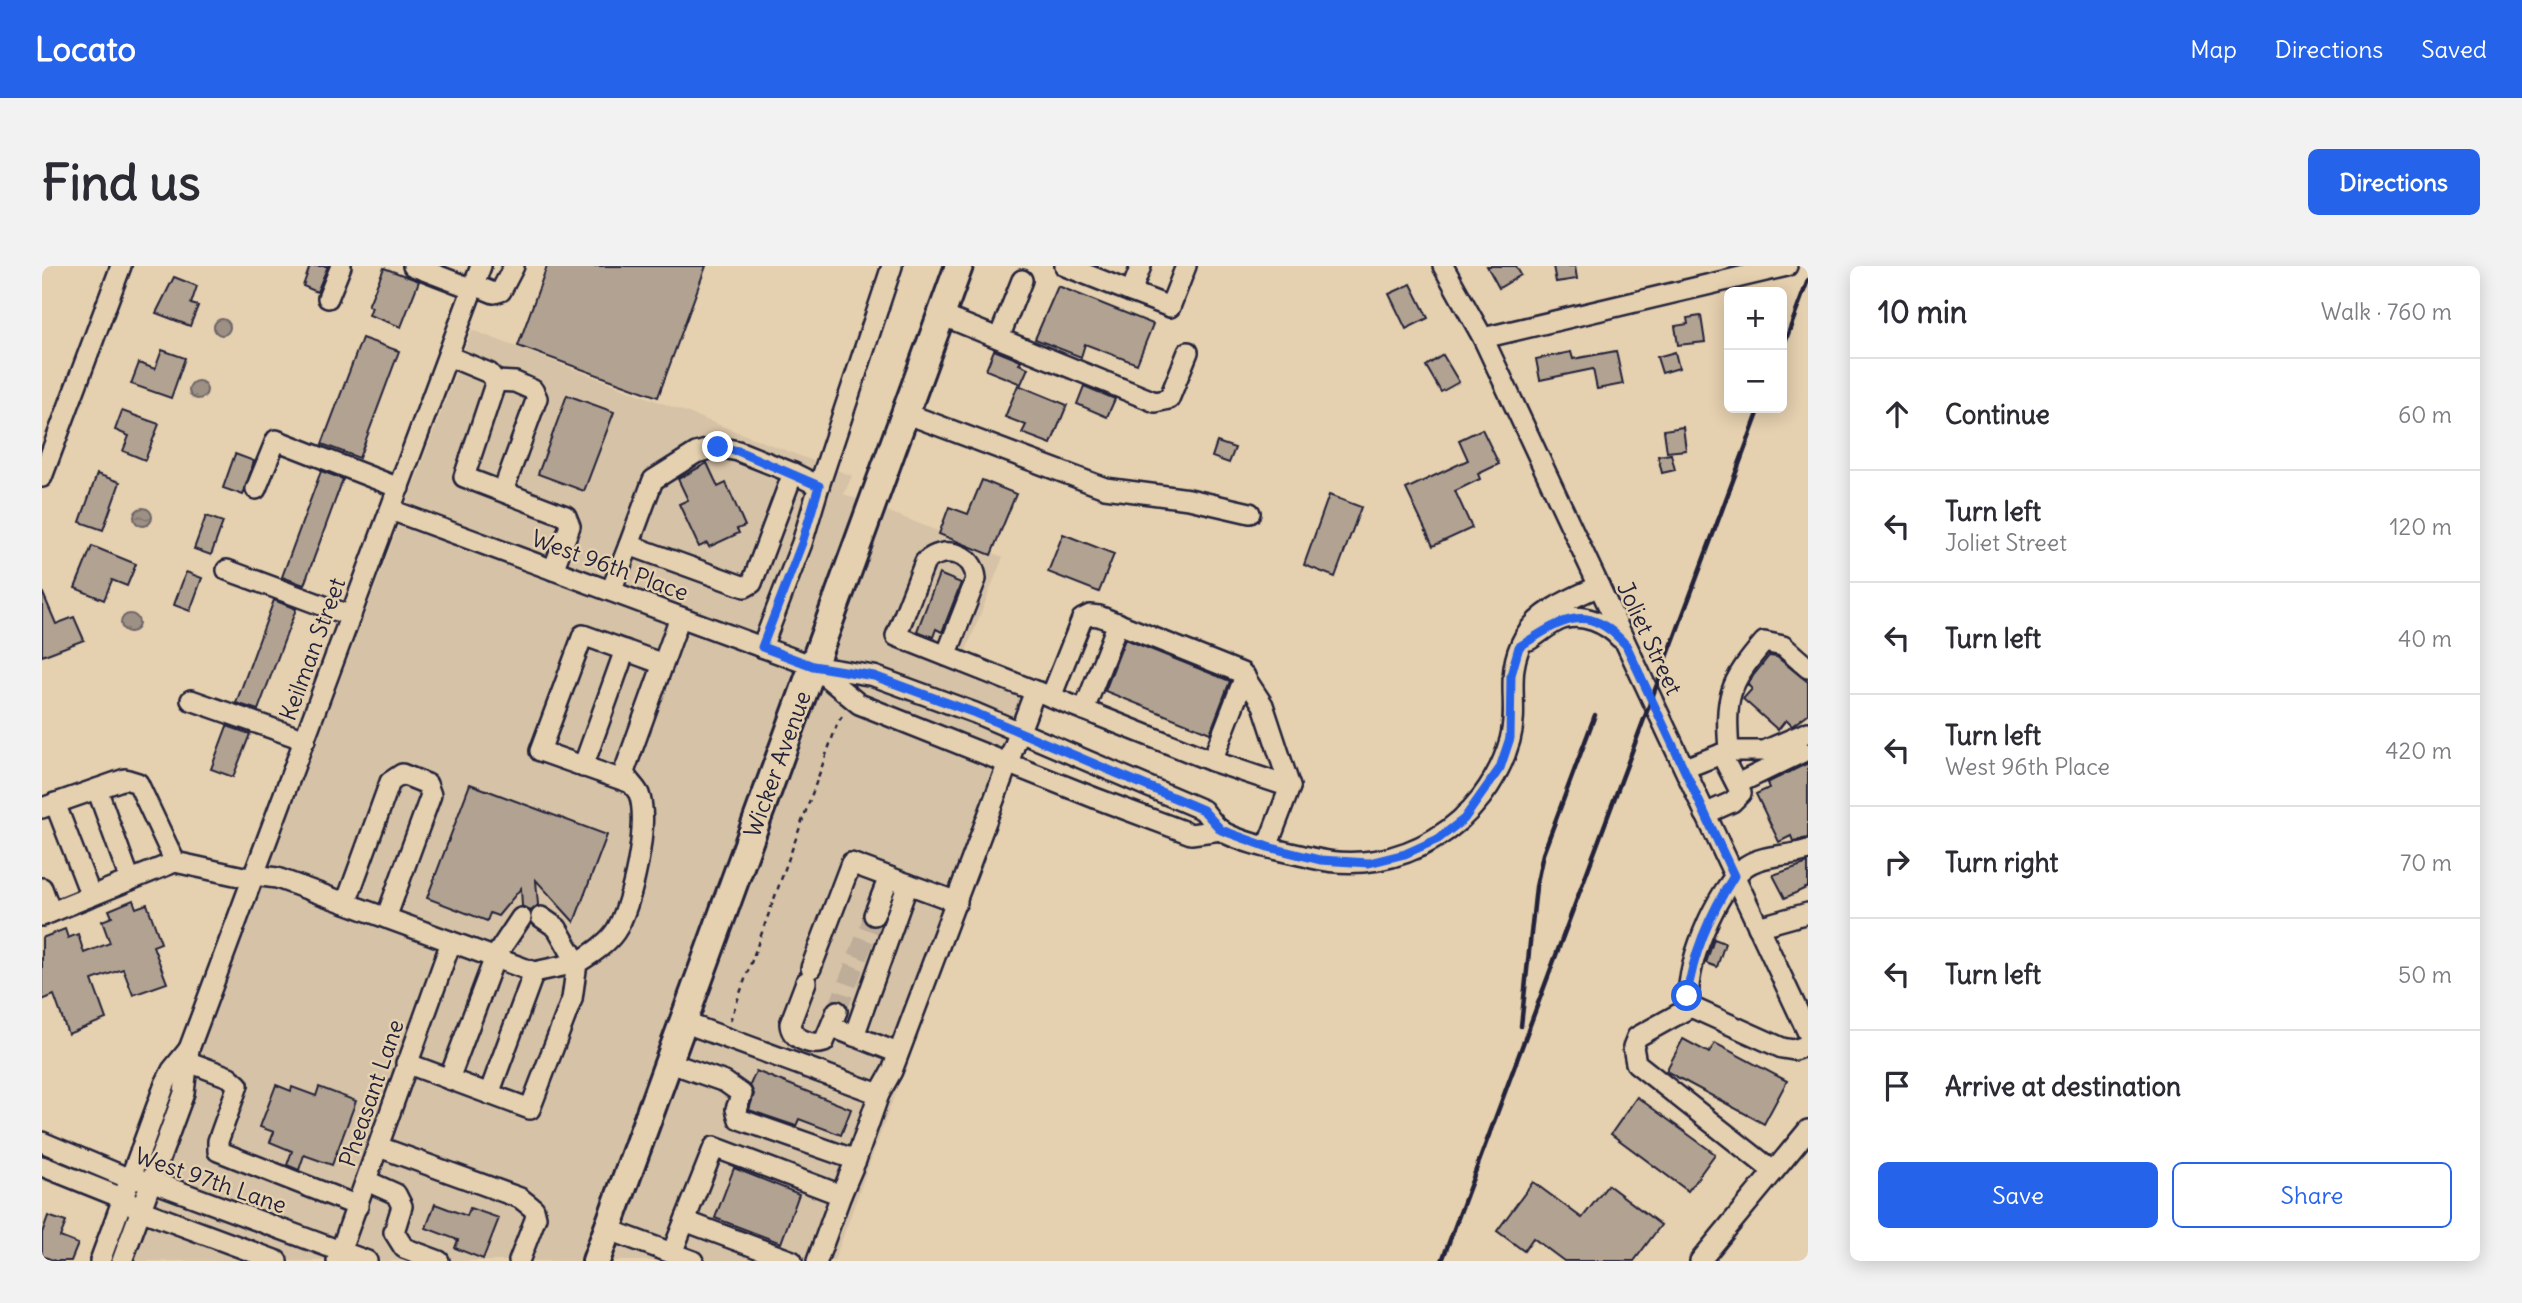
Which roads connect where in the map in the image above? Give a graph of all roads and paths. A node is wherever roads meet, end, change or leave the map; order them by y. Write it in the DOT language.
graph roads {
  1 [pos="121,266"];
  2 [pos="341,266"];
  3 [pos="413,266"];
  4 [pos="481,266"];
  5 [pos="514,266"];
  6 [pos="892,266"];
  7 [pos="959,266"];
  8 [pos="1065,266"];
  9 [pos="1141,266"];
  10 [pos="1186,266"];
  11 [pos="1443,266"];
  12 [pos="1787,266"];
  13 [pos="1022,280"];
  14 [pos="473,287"];
  15 [pos="1131,292"];
  16 [pos="328,298"];
  17 [pos="941,315"];
  18 [pos="999,338"];
  19 [pos="1483,338"];
  20 [pos="1188,352"];
  21 [pos="448,356"];
  22 [pos="496,381"];
  23 [pos="905,413"];
  24 [pos="42,419"];
  25 [pos="61,426"];
  26 [pos="793,473"];
  27 [pos="42,477"];
  28 [pos="819,486"];
  29 [pos="399,488"];
  30 [pos="256,489"];
  31 [pos="503,491"];
  32 [pos="391,509"];
  33 [pos="1250,513"];
  34 [pos="629,545"];
  35 [pos="227,570"];
  36 [pos="553,570"];
  37 [pos="1599,586"];
  38 [pos="611,591"];
  39 [pos="351,616"];
  40 [pos="680,617"];
  41 [pos="1118,623"];
  42 [pos="1626,645"];
  43 [pos="762,647"];
  44 [pos="1519,647"];
  45 [pos="625,650"];
  46 [pos="946,656"];
  47 [pos="663,664"];
  48 [pos="813,666"];
  49 [pos="1808,668"];
  50 [pos="1244,676"];
  51 [pos="1043,694"];
  52 [pos="191,700"];
  53 [pos="1084,710"];
  54 [pos="846,713"];
  55 [pos="1018,732"];
  56 [pos="1808,732"];
  57 [pos="304,740"];
  58 [pos="1803,752"];
  59 [pos="1725,753"];
  60 [pos="1212,761"];
  61 [pos="1008,763"];
  62 [pos="583,767"];
  63 [pos="1685,768"];
  64 [pos="628,782"];
  65 [pos="1737,784"];
  66 [pos="1290,787"];
  67 [pos="97,789"];
  68 [pos="49,805"];
  69 [pos="1706,814"];
  70 [pos="1221,830"];
  71 [pos="1268,847"];
  72 [pos="1808,850"];
  73 [pos="175,862"];
  74 [pos="1734,876"];
  75 [pos="889,877"];
  76 [pos="253,878"];
  77 [pos="130,880"];
  78 [pos="908,884"];
  79 [pos="42,888"];
  80 [pos="91,896"];
  81 [pos="957,902"];
  82 [pos="346,903"];
  83 [pos="1808,913"];
  84 [pos="47,914"];
  85 [pos="874,915"];
  86 [pos="386,918"];
  87 [pos="1758,927"];
  88 [pos="451,942"];
  89 [pos="495,957"];
  90 [pos="577,963"];
  91 [pos="534,972"];
  92 [pos="1690,1007"];
  93 [pos="683,1022"];
  94 [pos="1808,1033"];
  95 [pos="854,1036"];
  96 [pos="724,1038"];
  97 [pos="1808,1045"];
  98 [pos="898,1053"];
  99 [pos="189,1055"];
  100 [pos="668,1062"];
  101 [pos="406,1063"];
  102 [pos="450,1079"];
  103 [pos="489,1094"];
  104 [pos="879,1094"];
  105 [pos="1808,1130"];
  106 [pos="42,1142"];
  107 [pos="379,1147"];
  108 [pos="856,1160"];
  109 [pos="42,1166"];
  110 [pos="1773,1171"];
  111 [pos="130,1179"];
  112 [pos="151,1181"];
  113 [pos="367,1181"];
  114 [pos="841,1195"];
  115 [pos="122,1198"];
  116 [pos="358,1206"];
  117 [pos="140,1210"];
  118 [pos="685,1221"];
  119 [pos="607,1229"];
  120 [pos="665,1255"];
  121 [pos="339,1256"];
  122 [pos="100,1261"];
  123 [pos="122,1261"];
  124 [pos="277,1261"];
  125 [pos="367,1261"];
  126 [pos="439,1261"];
  127 [pos="519,1261"];
  128 [pos="596,1261"];
  129 [pos="693,1261"];
  130 [pos="792,1261"];
  131 [pos="817,1261"];
  132 [pos="1700,1261"];
  1 -- 25 [label="street"];
  2 -- 16 [label="street"];
  3 -- 14 [label="street"];
  4 -- 14 [label="street, Keilman Street"];
  5 -- 14 [label="street"];
  6 -- 28 [label="street"];
  7 -- 17 [label="highway, Wicker Avenue"];
  8 -- 15 [label="street"];
  9 -- 15 [label="street"];
  10 -- 15 [label="street"];
  11 -- 19 [label="street, Joliet Street"];
  12 -- 19 [label="street"];
  13 -- 18 [label="street"];
  14 -- 21 [label="street, Keilman Street"];
  17 -- 18 [label="street"];
  17 -- 23 [label="highway, Wicker Avenue"];
  18 -- 20 [label="street"];
  19 -- 37 [label="street, Joliet Street"];
  21 -- 22 [label="street"];
  21 -- 29 [label="street, Keilman Street"];
  22 -- 31 [label="street"];
  22 -- 31 [label="street"];
  23 -- 33 [label="street"];
  23 -- 48 [label="highway, Wicker Avenue"];
  24 -- 25 [label="street"];
  25 -- 27 [label="street"];
  26 -- 28 [label="street"];
  26 -- 34 [label="street"];
  26 -- 34 [label="street"];
  28 -- 43 [label="street"];
  29 -- 30 [label="street"];
  29 -- 32 [label="street, Keilman Street"];
  31 -- 36 [label="street"];
  32 -- 36 [label="street, West 96th Place"];
  32 -- 39 [label="street, Keilman Street"];
  34 -- 38 [label="street"];
  35 -- 39 [label="street"];
  36 -- 38 [label="street, West 96th Place"];
  37 -- 42 [label="street, Joliet Street"];
  37 -- 44 [label="street, West 96th Place"];
  38 -- 40 [label="street, West 96th Place"];
  39 -- 57 [label="street, Keilman Street"];
  40 -- 43 [label="street, West 96th Place"];
  40 -- 47 [label="street"];
  41 -- 50 [label="street"];
  41 -- 51 [label="street"];
  41 -- 53 [label="street"];
  42 -- 44 [label="street"];
  42 -- 63 [label="street, Joliet Street"];
  43 -- 48 [label="street, West 96th Place"];
  44 -- 71 [label="street, West 96th Place"];
  45 -- 47 [label="street"];
  45 -- 62 [label="street"];
  45 -- 62 [label="street"];
  46 -- 46 [label="street"];
  46 -- 51 [label="street"];
  47 -- 64 [label="street"];
  48 -- 55 [label="street, West 96th Place"];
  48 -- 61 [label="street, West 96th Place"];
  48 -- 93 [label="highway, Wicker Avenue"];
  49 -- 59 [label="street"];
  50 -- 60 [label="street"];
  50 -- 66 [label="street"];
  51 -- 53 [label="street"];
  51 -- 55 [label="street"];
  52 -- 57 [label="street"];
  53 -- 60 [label="street"];
  54 -- 96 [label="path"];
  55 -- 61 [label="street"];
  55 -- 70 [label="street, West 96th Place"];
  56 -- 59 [label="street"];
  57 -- 76 [label="street, Keilman Street"];
  58 -- 65 [label="street"];
  59 -- 63 [label="street"];
  59 -- 65 [label="street"];
  60 -- 66 [label="street"];
  61 -- 70 [label="street, West 96th Place"];
  61 -- 81 [label="street"];
  62 -- 64 [label="street"];
  63 -- 69 [label="street, Joliet Street"];
  64 -- 90 [label="street"];
  65 -- 69 [label="street"];
  66 -- 71 [label="street"];
  67 -- 68 [label="street"];
  67 -- 73 [label="street"];
  67 -- 77 [label="street"];
  68 -- 80 [label="street"];
  69 -- 74 [label="street, Joliet Street"];
  70 -- 71 [label="street, West 96th Place"];
  72 -- 74 [label="street"];
  73 -- 76 [label="street"];
  73 -- 77 [label="street"];
  74 -- 87 [label="street, Joliet Street"];
  74 -- 92 [label="street"];
  75 -- 78 [label="street"];
  75 -- 85 [label="street"];
  75 -- 95 [label="street"];
  76 -- 82 [label="street"];
  76 -- 99 [label="street, Keilman Street"];
  77 -- 80 [label="street"];
  78 -- 81 [label="street"];
  78 -- 95 [label="street"];
  79 -- 84 [label="street"];
  80 -- 84 [label="street"];
  81 -- 98 [label="street"];
  82 -- 86 [label="street"];
  82 -- 86 [label="street"];
  83 -- 87 [label="street"];
  86 -- 88 [label="street"];
  87 -- 94 [label="street, Joliet Street"];
  88 -- 89 [label="street"];
  88 -- 101 [label="street, Pheasant Lane"];
  89 -- 90 [label="street"];
  89 -- 91 [label="street"];
  89 -- 102 [label="street"];
  90 -- 91 [label="street"];
  90 -- 103 [label="street"];
  91 -- 103 [label="street"];
  92 -- 97 [label="street"];
  92 -- 110 [label="street"];
  93 -- 96 [label="street"];
  93 -- 100 [label="highway, Wicker Avenue"];
  95 -- 98 [label="street"];
  96 -- 104 [label="street"];
  98 -- 104 [label="street"];
  99 -- 111 [label="street, Keilman Street"];
  99 -- 112 [label="street, Keilman Street"];
  99 -- 116 [label="street"];
  100 -- 108 [label="street"];
  100 -- 119 [label="highway, Wicker Avenue"];
  101 -- 102 [label="street"];
  101 -- 107 [label="street, Pheasant Lane"];
  102 -- 103 [label="street"];
  104 -- 108 [label="street"];
  105 -- 110 [label="street"];
  106 -- 111 [label="street, West 97th Lane"];
  107 -- 113 [label="street, Pheasant Lane"];
  107 -- 127 [label="street"];
  108 -- 114 [label="street"];
  109 -- 115 [label="street, West 97th Lane"];
  110 -- 132 [label="street"];
  111 -- 112 [label="street, West 97th Lane"];
  111 -- 115 [label="street, Keilman Street"];
  112 -- 117 [label="street, Keilman Street"];
  112 -- 121 [label="street, West 97th Lane"];
  113 -- 116 [label="street, Pheasant Lane"];
  113 -- 126 [label="street"];
  114 -- 118 [label="street"];
  114 -- 131 [label="street"];
  115 -- 117 [label="street, West 97th Lane"];
  115 -- 122 [label="street, Keilman Street"];
  116 -- 121 [label="street, Pheasant Lane"];
  117 -- 123 [label="street, Keilman Street"];
  117 -- 124 [label="street, West 97th Lane"];
  118 -- 120 [label="street"];
  118 -- 130 [label="street"];
  119 -- 120 [label="street"];
  119 -- 128 [label="highway, Wicker Avenue"];
  120 -- 129 [label="street"];
  121 -- 125 [label="street, West 97th Lane"];
}
